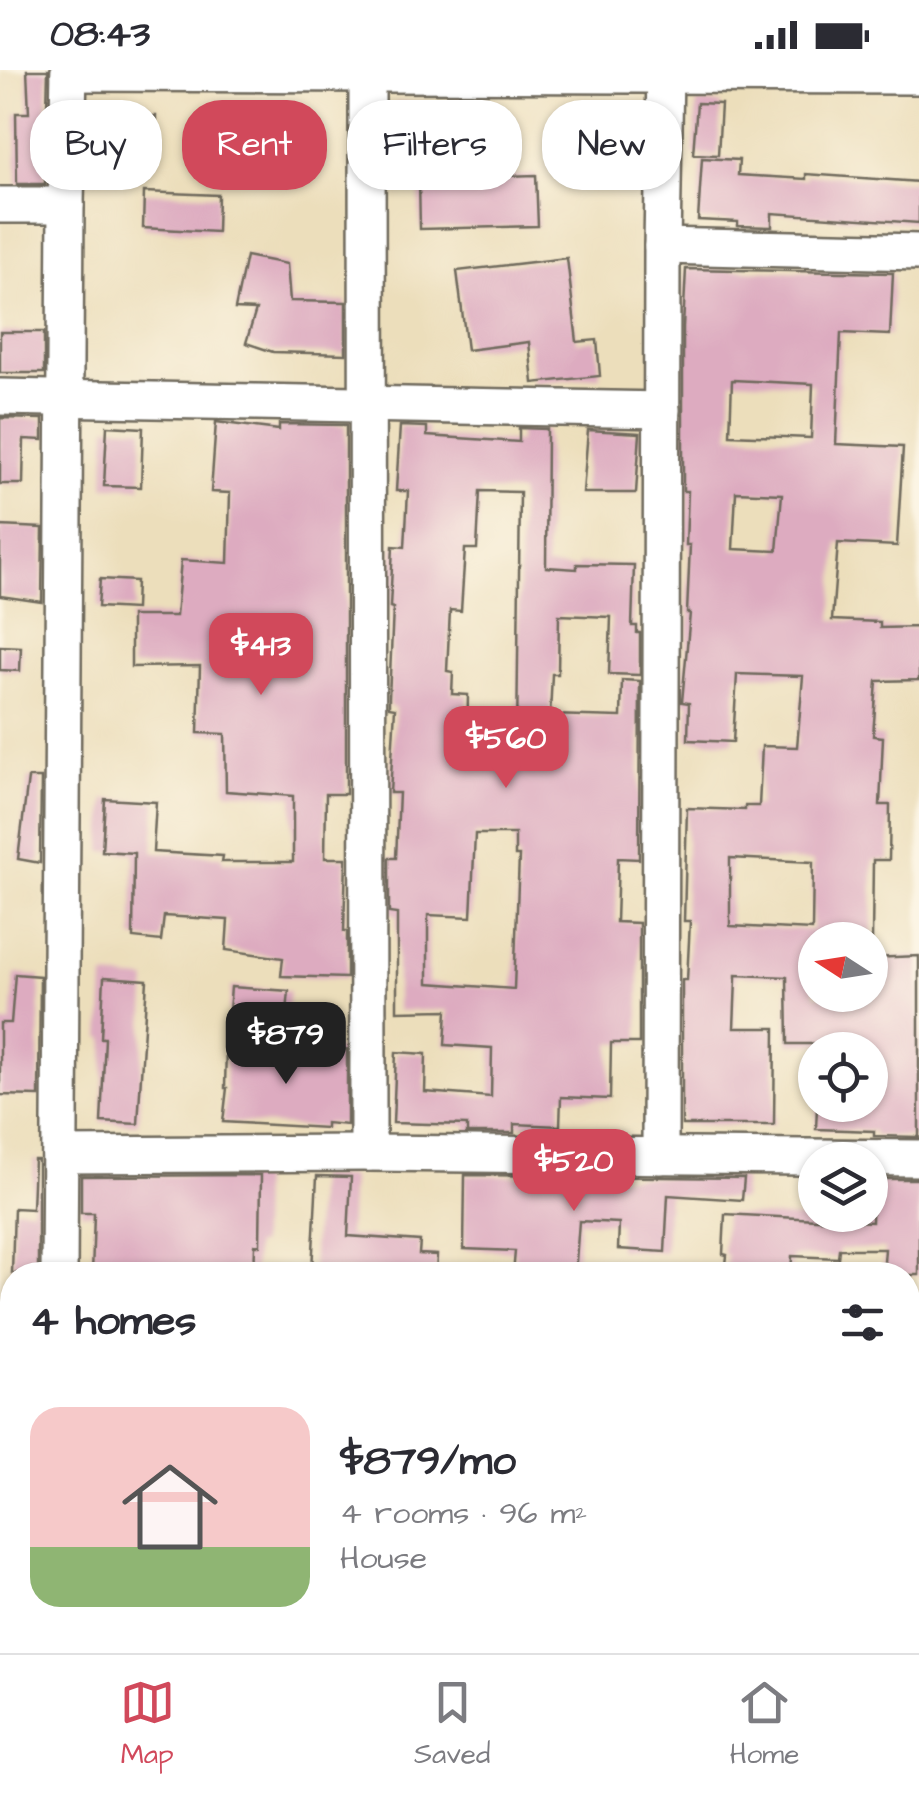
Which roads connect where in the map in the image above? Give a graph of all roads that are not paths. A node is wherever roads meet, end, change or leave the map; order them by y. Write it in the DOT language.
graph roads {
  1 [pos="69,72"];
  2 [pos="367,72"];
  3 [pos="665,73"];
  4 [pos="919,76"];
  5 [pos="0,204"];
  6 [pos="66,206"];
  7 [pos="662,246"];
  8 [pos="919,252"];
  9 [pos="0,397"];
  10 [pos="65,398"];
  11 [pos="366,404"];
  12 [pos="662,410"];
  13 [pos="368,1154"];
  14 [pos="60,1155"];
  15 [pos="660,1156"];
  16 [pos="919,1158"];
  17 [pos="59,1262"];
  1 -- 2 [label="street"];
  1 -- 6 [label="street"];
  2 -- 3 [label="street"];
  2 -- 11 [label="street"];
  3 -- 4 [label="street"];
  3 -- 7 [label="street"];
  5 -- 6 [label="street"];
  6 -- 10 [label="street"];
  7 -- 8 [label="street"];
  7 -- 12 [label="street"];
  9 -- 10 [label="street"];
  10 -- 11 [label="street"];
  10 -- 14 [label="street"];
  11 -- 12 [label="street"];
  11 -- 13 [label="street"];
  12 -- 15 [label="street"];
  13 -- 14 [label="street"];
  13 -- 15 [label="street"];
  14 -- 17 [label="street"];
  15 -- 16 [label="street"];
}
